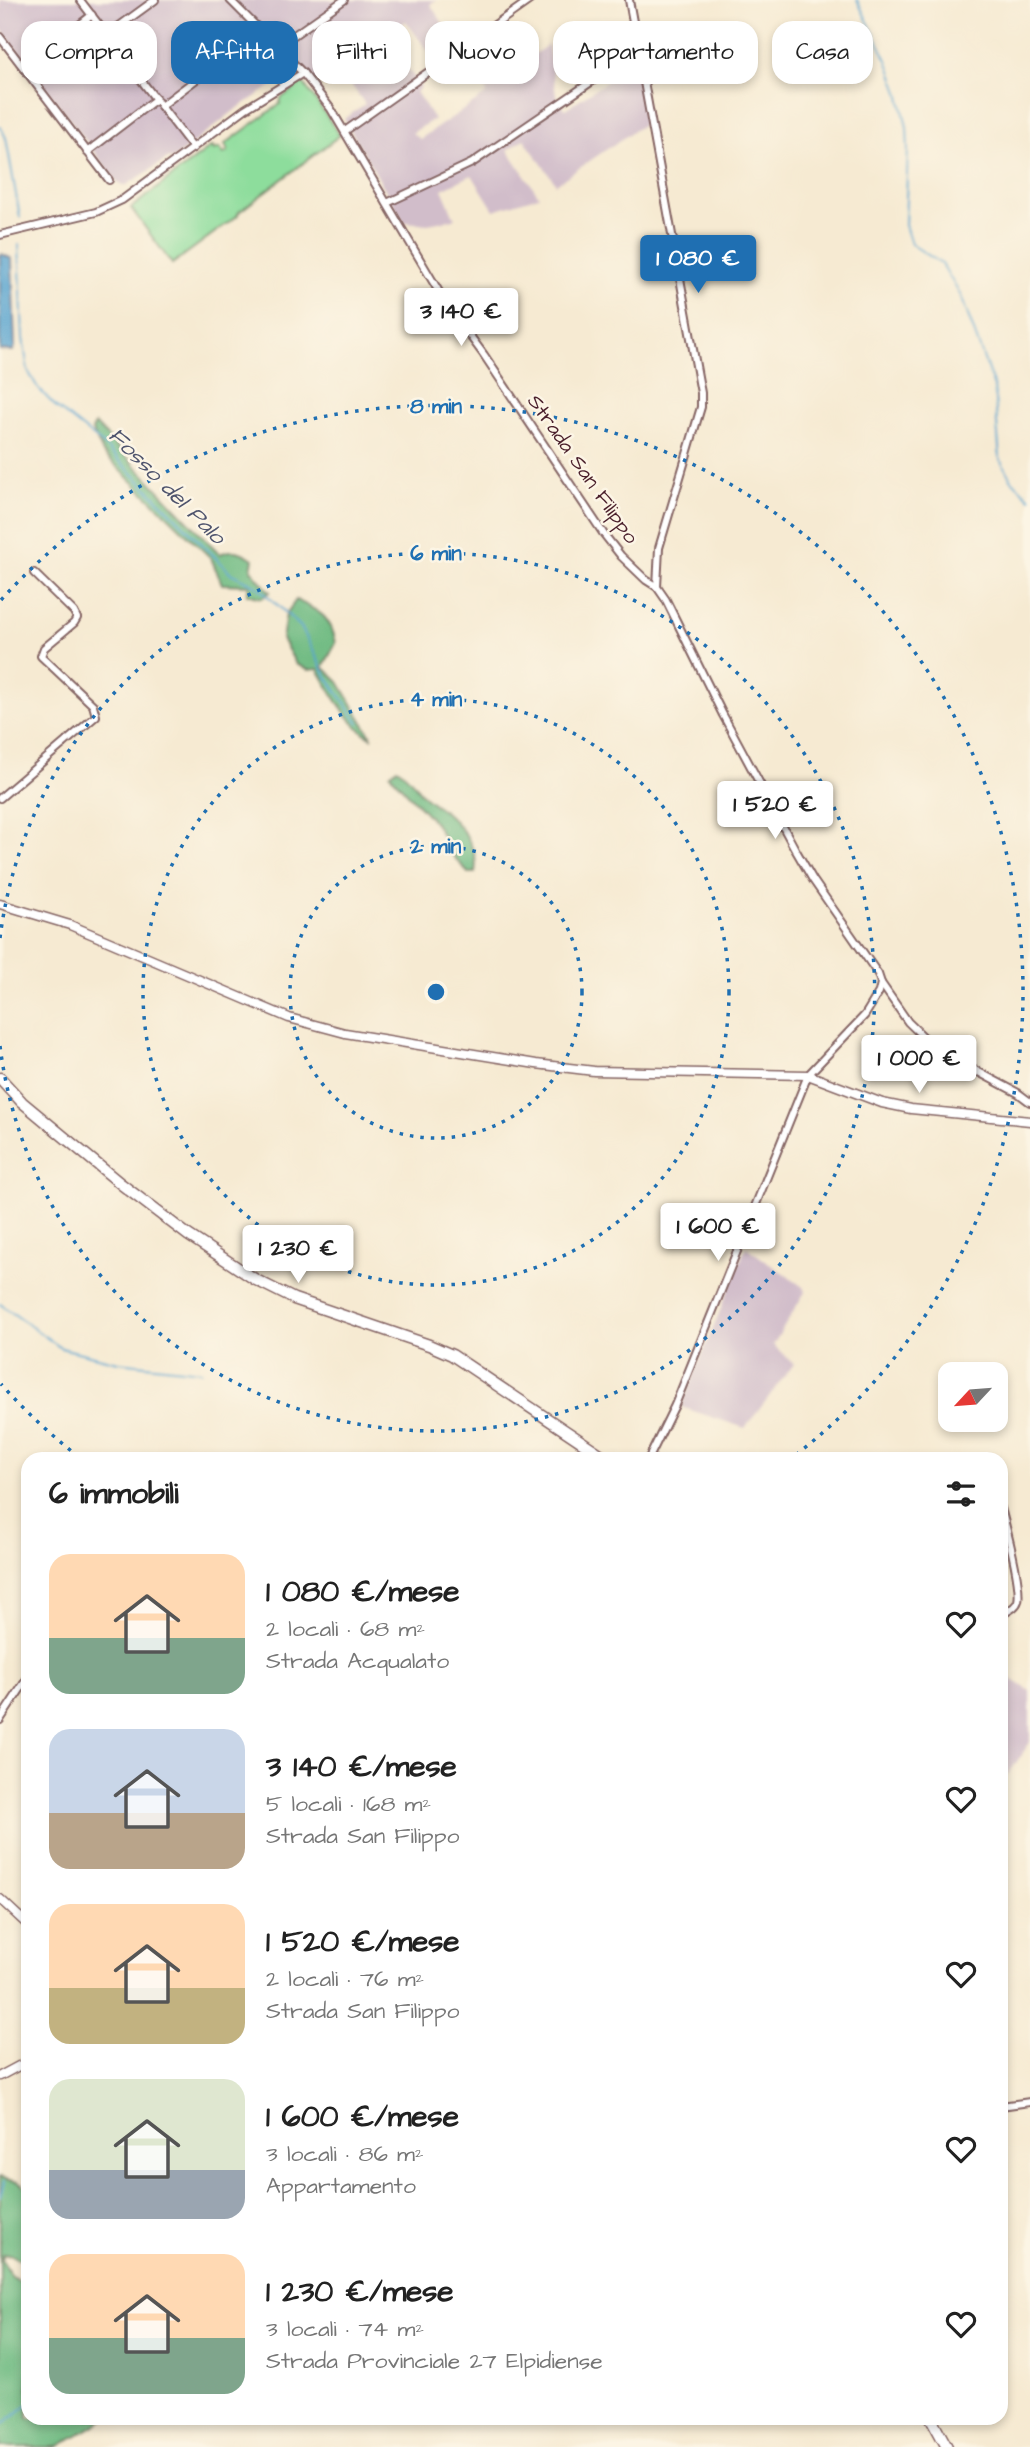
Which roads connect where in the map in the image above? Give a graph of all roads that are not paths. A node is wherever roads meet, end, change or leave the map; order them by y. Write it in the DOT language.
graph roads {
  1 [pos="80,0"];
  2 [pos="155,0"];
  3 [pos="230,0"];
  4 [pos="344,0"];
  5 [pos="530,0"];
  6 [pos="629,0"];
  7 [pos="92,15"];
  8 [pos="84,21"];
  9 [pos="96,21"];
  10 [pos="126,21"];
  11 [pos="251,21"];
  12 [pos="633,21"];
  13 [pos="298,32"];
  14 [pos="0,37"];
  15 [pos="21,64"];
  16 [pos="298,68"];
  17 [pos="303,73"];
  18 [pos="36,84"];
  19 [pos="145,84"];
  20 [pos="190,84"];
  21 [pos="589,84"];
  22 [pos="644,84"];
  23 [pos="156,99"];
  24 [pos="161,106"];
  25 [pos="345,131"];
  26 [pos="193,148"];
  27 [pos="88,152"];
  28 [pos="108,180"];
  29 [pos="387,203"];
  30 [pos="0,236"];
  31 [pos="34,573"];
  32 [pos="657,587"];
  33 [pos="0,798"];
  34 [pos="0,904"];
  35 [pos="881,983"];
  36 [pos="808,1075"];
  37 [pos="0,1078"];
  38 [pos="1030,1102"];
  39 [pos="1030,1121"];
  40 [pos="596,1452"];
  41 [pos="652,1452"];
  42 [pos="1008,1535"];
  43 [pos="1008,1610"];
  44 [pos="21,1688"];
  45 [pos="0,1720"];
  46 [pos="0,1899"];
  47 [pos="21,1918"];
  48 [pos="21,2065"];
  49 [pos="0,2076"];
  50 [pos="1030,2102"];
  51 [pos="1008,2105"];
  52 [pos="934,2425"];
  53 [pos="947,2447"];
  1 -- 7 [label="street"];
  2 -- 10 [label="street"];
  3 -- 11 [label="street, Strada San Filippo"];
  4 -- 13 [label="street"];
  5 -- 25 [label="street"];
  6 -- 12 [label="street"];
  7 -- 8 [label="street"];
  7 -- 9 [label="street"];
  14 -- 15 [label="street"];
  16 -- 17 [label="street, Strada San Filippo"];
  17 -- 25 [label="street, Strada San Filippo"];
  17 -- 26 [label="street"];
  18 -- 27 [label="street"];
  19 -- 23 [label="street"];
  20 -- 24 [label="street"];
  21 -- 29 [label="street"];
  22 -- 32 [label="street"];
  23 -- 24 [label="street"];
  23 -- 27 [label="street"];
  24 -- 26 [label="street"];
  25 -- 29 [label="street, Strada San Filippo"];
  26 -- 30 [label="street"];
  27 -- 28 [label="street"];
  29 -- 32 [label="street, Strada San Filippo"];
  31 -- 33 [label="street"];
  32 -- 35 [label="street, Strada San Filippo"];
  34 -- 36 [label="street"];
  35 -- 36 [label="street"];
  35 -- 38 [label="street, Strada San Filippo"];
  36 -- 39 [label="street"];
  36 -- 41 [label="street"];
  37 -- 40 [label="main road"];
  42 -- 43 [label="street"];
  44 -- 45 [label="street"];
  46 -- 47 [label="street"];
  48 -- 49 [label="street"];
  50 -- 51 [label="street"];
  52 -- 53 [label="main road"];
}
